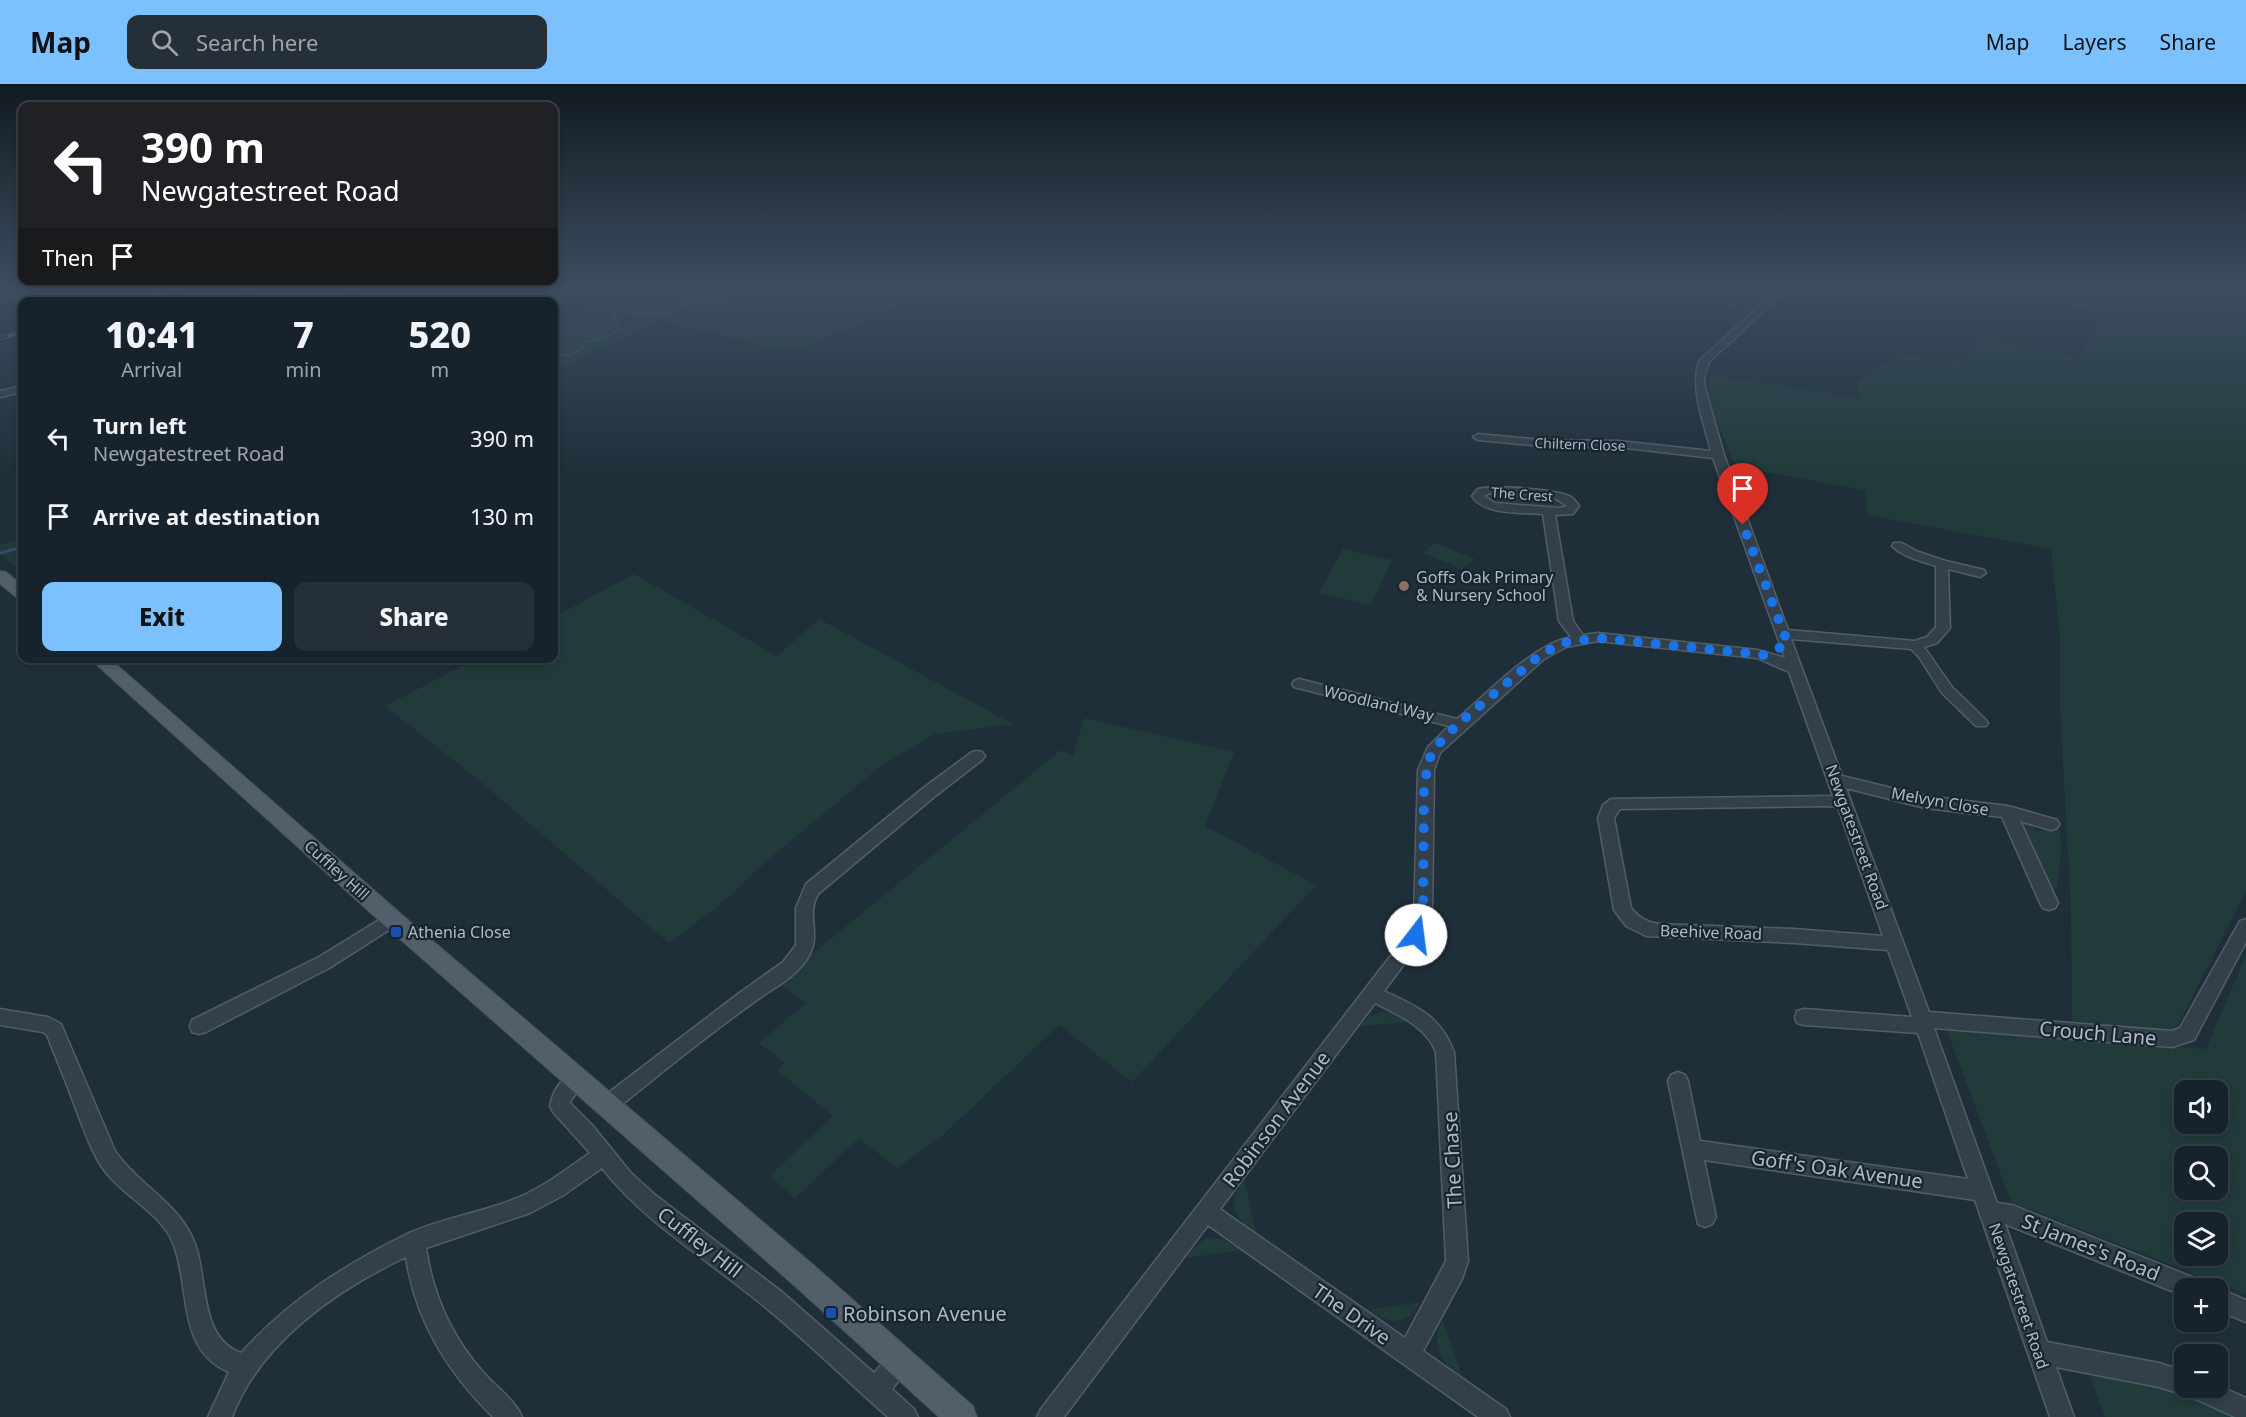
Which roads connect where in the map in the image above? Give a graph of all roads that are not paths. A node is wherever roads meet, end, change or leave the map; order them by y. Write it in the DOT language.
graph roads {
  1 [pos="1717,349"];
  2 [pos="18,389"];
  3 [pos="0,394"];
  4 [pos="1478,437"];
  5 [pos="1718,455"];
  6 [pos="1548,511"];
  7 [pos="1898,546"];
  8 [pos="1942,564"];
  9 [pos="1980,573"];
  10 [pos="0,576"];
  11 [pos="18,590"];
  12 [pos="1579,639"];
  13 [pos="1786,639"];
  14 [pos="1915,645"];
  15 [pos="1764,655"];
  16 [pos="104,663"];
  17 [pos="1797,670"];
  18 [pos="1299,684"];
  19 [pos="1981,723"];
  20 [pos="1458,724"];
  21 [pos="977,756"];
  22 [pos="1837,780"];
  23 [pos="1845,803"];
  24 [pos="2008,812"];
  25 [pos="2051,824"];
  26 [pos="2049,903"];
  27 [pos="392,919"];
  28 [pos="2246,926"];
  29 [pos="1896,944"];
  30 [pos="1372,993"];
  31 [pos="0,1017"];
  32 [pos="1804,1017"];
  33 [pos="1923,1022"];
  34 [pos="199,1026"];
  35 [pos="578,1080"];
  36 [pos="1678,1081"];
  37 [pos="606,1106"];
  38 [pos="1692,1149"];
  39 [pos="604,1155"];
  40 [pos="1982,1191"];
  41 [pos="1206,1211"];
  42 [pos="1989,1212"];
  43 [pos="1705,1217"];
  44 [pos="414,1242"];
  45 [pos="2174,1281"];
  46 [pos="2228,1304"];
  47 [pos="2246,1311"];
  48 [pos="2038,1352"];
  49 [pos="1409,1354"];
  50 [pos="899,1362"];
  51 [pos="246,1368"];
  52 [pos="2174,1380"];
  53 [pos="875,1390"];
  54 [pos="2219,1398"];
  55 [pos="2246,1410"];
  56 [pos="220,1417"];
  57 [pos="510,1417"];
  58 [pos="906,1417"];
  59 [pos="962,1417"];
  60 [pos="1049,1417"];
  61 [pos="1498,1417"];
  62 [pos="2062,1417"];
  1 -- 5 [label="street, Newgatestreet Road"];
  2 -- 3 [label="street"];
  4 -- 5 [label="street, Chiltern Close"];
  5 -- 13 [label="street, Newgatestreet Road"];
  6 -- 6 [label="street, The Crest"];
  6 -- 12 [label="street"];
  7 -- 8 [label="street"];
  8 -- 9 [label="street"];
  8 -- 14 [label="street"];
  10 -- 11 [label="main road"];
  12 -- 15 [label="street"];
  12 -- 20 [label="street, Robinson Avenue"];
  13 -- 14 [label="street"];
  13 -- 15 [label="street"];
  13 -- 17 [label="street, Newgatestreet Road"];
  14 -- 19 [label="street"];
  15 -- 17 [label="street"];
  16 -- 27 [label="main road, Cuffley Hill"];
  17 -- 22 [label="street, Newgatestreet Road"];
  18 -- 20 [label="street, Woodland Way"];
  20 -- 30 [label="street, Robinson Avenue"];
  21 -- 37 [label="street"];
  22 -- 23 [label="street, Newgatestreet Road"];
  22 -- 24 [label="street, Melvyn Close"];
  23 -- 29 [label="street, Newgatestreet Road"];
  23 -- 29 [label="street, Beehive Road"];
  24 -- 25 [label="street, Melvyn Close"];
  24 -- 26 [label="street, Melvyn Close"];
  27 -- 34 [label="street"];
  27 -- 35 [label="main road, Cuffley Hill"];
  28 -- 33 [label="street, Crouch Lane"];
  29 -- 33 [label="street, Newgatestreet Road"];
  30 -- 41 [label="street, Robinson Avenue"];
  30 -- 49 [label="street, The Chase"];
  31 -- 51 [label="street"];
  32 -- 33 [label="street, Crouch Lane"];
  33 -- 40 [label="street, Newgatestreet Road"];
  35 -- 37 [label="main road, Cuffley Hill"];
  35 -- 39 [label="street, Cuffley Hill"];
  36 -- 38 [label="street"];
  37 -- 50 [label="main road, Cuffley Hill"];
  38 -- 40 [label="street, Goff's Oak Avenue"];
  38 -- 43 [label="street"];
  39 -- 44 [label="street"];
  39 -- 53 [label="street, Cuffley Hill"];
  40 -- 42 [label="street, Newgatestreet Road"];
  41 -- 49 [label="street, The Drive"];
  41 -- 60 [label="street, Robinson Avenue"];
  42 -- 45 [label="street, St James's Road"];
  42 -- 48 [label="street, Newgatestreet Road"];
  44 -- 51 [label="street"];
  44 -- 57 [label="street"];
  46 -- 47 [label="street"];
  48 -- 52 [label="street"];
  48 -- 62 [label="street, Newgatestreet Road"];
  49 -- 61 [label="street, The Drive"];
  50 -- 53 [label="street"];
  50 -- 59 [label="main road, Cuffley Hill"];
  51 -- 56 [label="street"];
  53 -- 58 [label="street, Cuffley Hill"];
  54 -- 55 [label="street"];
}
